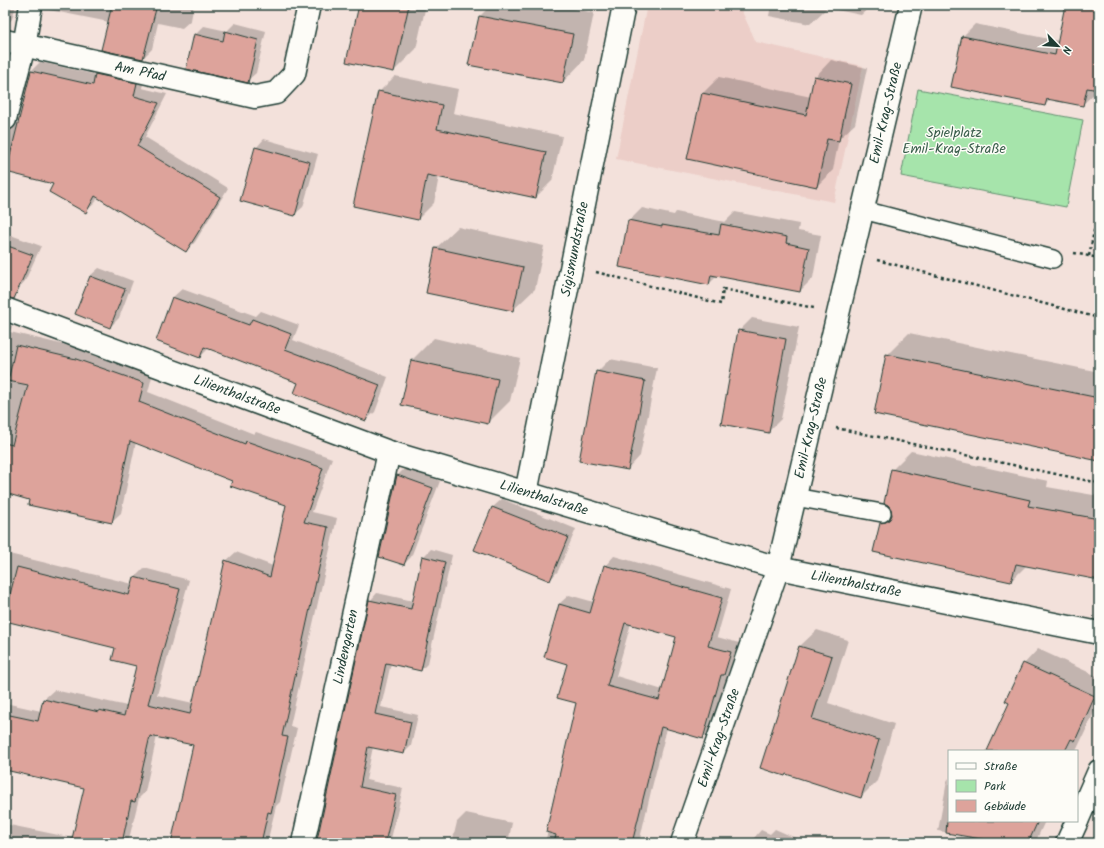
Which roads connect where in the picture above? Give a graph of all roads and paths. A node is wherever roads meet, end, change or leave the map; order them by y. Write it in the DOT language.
graph roads {
  1 [pos="31,5"];
  2 [pos="309,5"];
  3 [pos="624,5"];
  4 [pos="912,5"];
  5 [pos="14,44"];
  6 [pos="5,119"];
  7 [pos="1099,206"];
  8 [pos="863,210"];
  9 [pos="852,254"];
  10 [pos="1089,256"];
  11 [pos="1053,259"];
  12 [pos="571,266"];
  13 [pos="5,308"];
  14 [pos="838,313"];
  15 [pos="1099,318"];
  16 [pos="812,423"];
  17 [pos="389,452"];
  18 [pos="1099,483"];
  19 [pos="526,493"];
  20 [pos="794,497"];
  21 [pos="882,513"];
  22 [pos="778,568"];
  23 [pos="1099,633"];
  24 [pos="1099,771"];
  25 [pos="1093,800"];
  26 [pos="1078,820"];
  27 [pos="1077,822"];
  28 [pos="133,838"];
  29 [pos="132,843"];
  30 [pos="304,843"];
  31 [pos="682,843"];
  32 [pos="1067,843"];
  1 -- 5 [label="street"];
  2 -- 5 [label="street, Am Pfad"];
  3 -- 12 [label="street, Sigismundstraße"];
  4 -- 8 [label="street, Emil-Krag-Straße"];
  5 -- 6 [label="street"];
  7 -- 10 [label="path"];
  8 -- 9 [label="street, Emil-Krag-Straße"];
  8 -- 11 [label="lane"];
  9 -- 14 [label="street, Emil-Krag-Straße"];
  9 -- 15 [label="path"];
  12 -- 14 [label="path"];
  12 -- 19 [label="street, Sigismundstraße"];
  13 -- 17 [label="street, Lilienthalstraße"];
  14 -- 16 [label="street, Emil-Krag-Straße"];
  16 -- 18 [label="path"];
  16 -- 20 [label="street, Emil-Krag-Straße"];
  17 -- 19 [label="street, Lilienthalstraße"];
  17 -- 30 [label="street, Lindengarten"];
  19 -- 22 [label="street, Lilienthalstraße"];
  20 -- 21 [label="lane"];
  20 -- 22 [label="street, Emil-Krag-Straße"];
  22 -- 23 [label="street, Lilienthalstraße"];
  22 -- 31 [label="street, Emil-Krag-Straße"];
  24 -- 25 [label="street"];
  25 -- 26 [label="street"];
  27 -- 32 [label="street"];
  28 -- 29 [label="path"];
}
